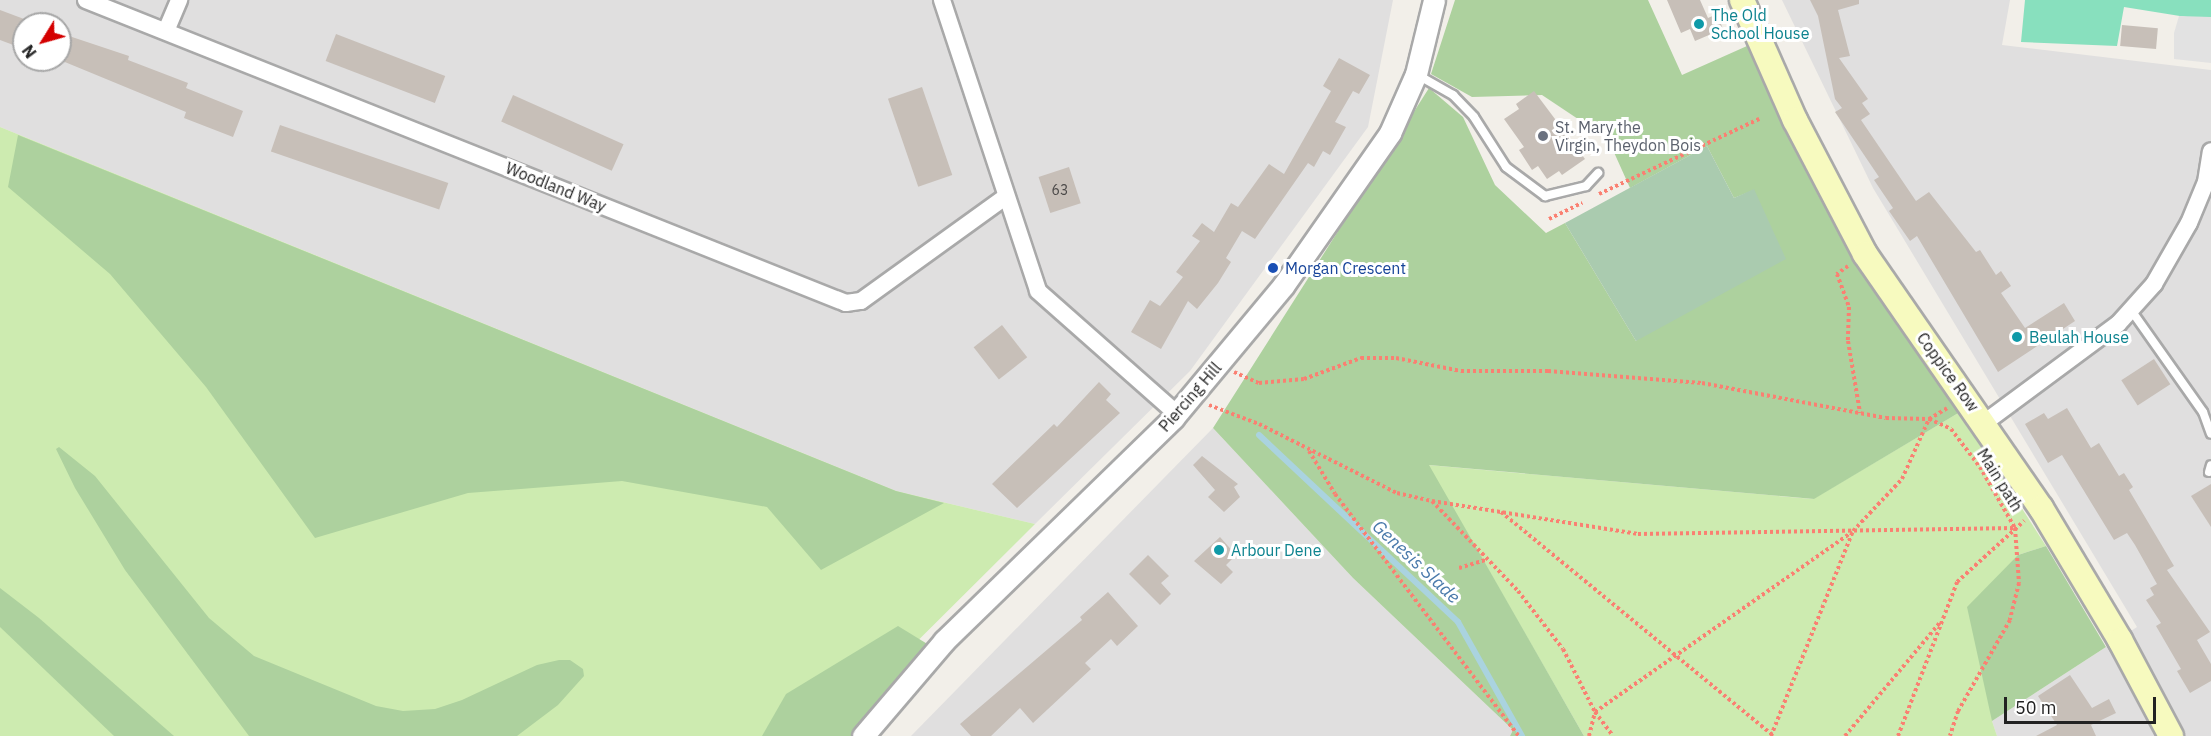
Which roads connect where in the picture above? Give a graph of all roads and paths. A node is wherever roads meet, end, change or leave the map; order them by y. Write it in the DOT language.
graph roads {
  1 [pos="86,0"];
  2 [pos="179,0"];
  3 [pos="942,0"];
  4 [pos="1434,0"];
  5 [pos="1742,0"];
  6 [pos="166,31"];
  7 [pos="1416,74"];
  8 [pos="1759,119"];
  9 [pos="2211,151"];
  10 [pos="1598,173"];
  11 [pos="1005,197"];
  12 [pos="1549,219"];
  13 [pos="1866,254"];
  14 [pos="2131,310"];
  15 [pos="1226,368"];
  16 [pos="1204,396"];
  17 [pos="1214,410"];
  18 [pos="1860,413"];
  19 [pos="1177,414"];
  20 [pos="1929,419"];
  21 [pos="1984,423"];
  22 [pos="2211,434"];
  23 [pos="1309,450"];
  24 [pos="1432,501"];
  25 [pos="1500,512"];
  26 [pos="2015,528"];
  27 [pos="1853,531"];
  28 [pos="1486,560"];
  29 [pos="1459,568"];
  30 [pos="1943,618"];
  31 [pos="1675,656"];
  32 [pos="1595,712"];
  33 [pos="863,736"];
  34 [pos="1519,736"];
  35 [pos="1589,736"];
  36 [pos="1613,736"];
  37 [pos="1773,736"];
  38 [pos="1845,736"];
  39 [pos="1898,736"];
  40 [pos="1950,736"];
  41 [pos="2171,736"];
  1 -- 6 [label="street, Woodland Way"];
  2 -- 6 [label="street"];
  3 -- 11 [label="street"];
  4 -- 7 [label="street, Piercing Hill"];
  5 -- 13 [label="main road, Coppice Row"];
  6 -- 11 [label="street, Woodland Way"];
  7 -- 10 [label="lane"];
  7 -- 16 [label="street, Piercing Hill"];
  8 -- 12 [label="path"];
  9 -- 14 [label="street"];
  11 -- 19 [label="street"];
  13 -- 18 [label="path"];
  13 -- 21 [label="main road, Coppice Row"];
  14 -- 21 [label="street"];
  14 -- 22 [label="lane"];
  15 -- 18 [label="path"];
  16 -- 17 [label="path"];
  16 -- 17 [label="path"];
  16 -- 19 [label="street, Piercing Hill"];
  17 -- 23 [label="path"];
  18 -- 20 [label="path"];
  19 -- 33 [label="street, Piercing Hill"];
  20 -- 26 [label="path, Main path"];
  20 -- 27 [label="path"];
  21 -- 41 [label="main road, Coppice Row"];
  23 -- 24 [label="path"];
  23 -- 34 [label="path"];
  24 -- 25 [label="path"];
  24 -- 28 [label="path"];
  25 -- 27 [label="path"];
  25 -- 31 [label="path"];
  26 -- 27 [label="path"];
  26 -- 30 [label="path"];
  26 -- 40 [label="path, Main path"];
  27 -- 31 [label="path"];
  27 -- 37 [label="path"];
  28 -- 29 [label="path"];
  28 -- 32 [label="path"];
  30 -- 38 [label="path"];
  30 -- 39 [label="path"];
  31 -- 32 [label="path"];
  31 -- 37 [label="path"];
  32 -- 35 [label="path"];
  32 -- 36 [label="path"];
}
